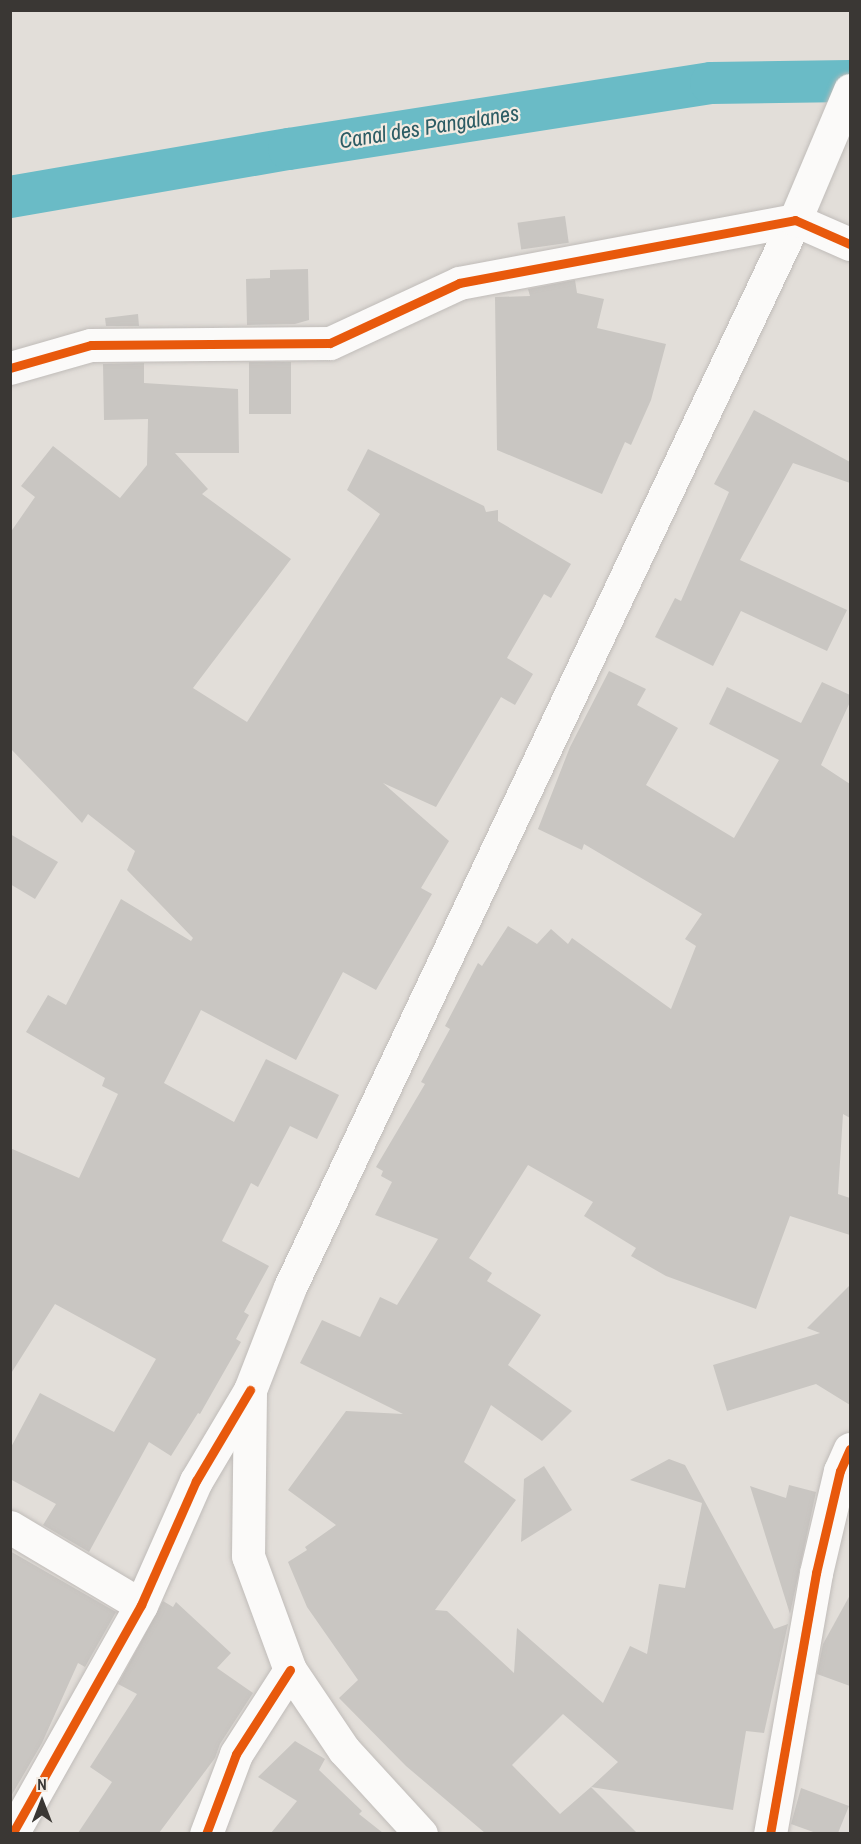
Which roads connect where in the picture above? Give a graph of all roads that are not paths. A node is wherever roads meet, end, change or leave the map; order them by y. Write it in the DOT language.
graph roads {
  1 [pos="850,90"];
  2 [pos="800,209"];
  3 [pos="850,244"];
  4 [pos="10,368"];
  5 [pos="250,1390"];
  6 [pos="850,1449"];
  7 [pos="10,1527"];
  8 [pos="141,1605"];
  9 [pos="290,1670"];
  10 [pos="12,1833"];
  11 [pos="206,1833"];
  12 [pos="421,1833"];
  13 [pos="770,1833"];
  1 -- 2 [label="street"];
  2 -- 3 [label="street"];
  2 -- 4 [label="street"];
  2 -- 5 [label="street"];
  5 -- 8 [label="street"];
  5 -- 9 [label="street"];
  6 -- 13 [label="street"];
  7 -- 8 [label="street"];
  8 -- 10 [label="street"];
  9 -- 11 [label="street"];
  9 -- 12 [label="street"];
}
